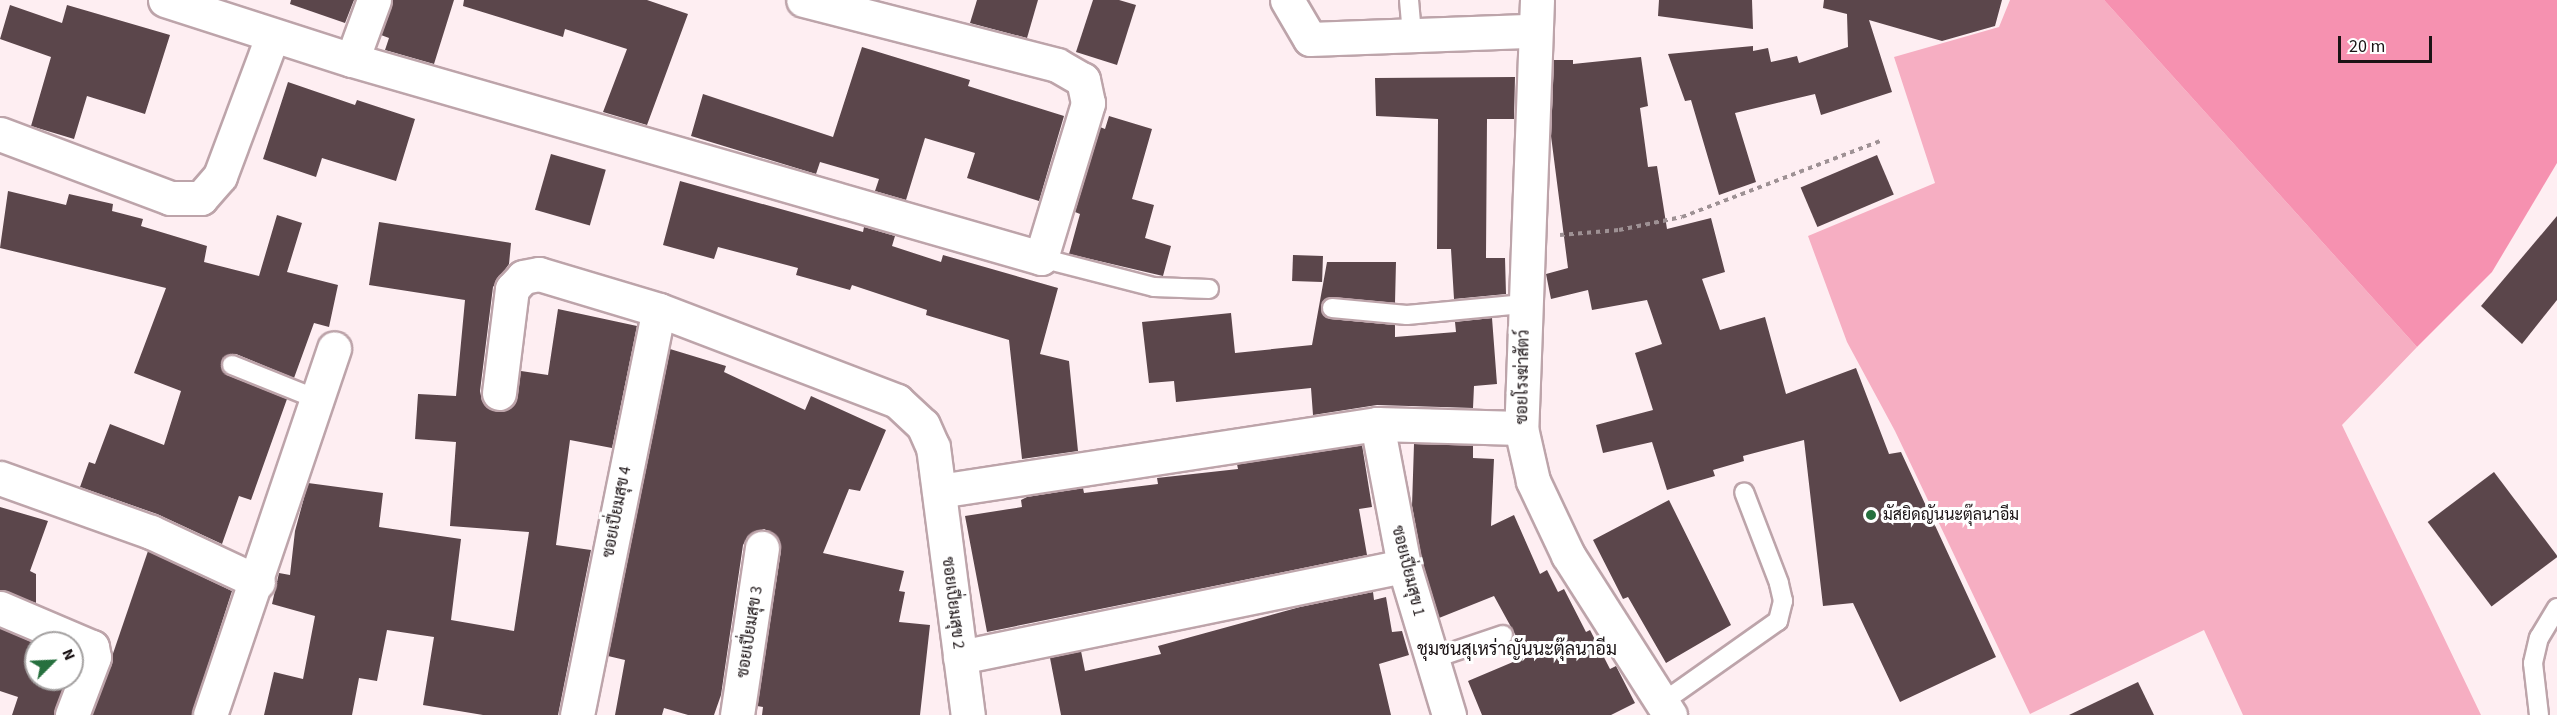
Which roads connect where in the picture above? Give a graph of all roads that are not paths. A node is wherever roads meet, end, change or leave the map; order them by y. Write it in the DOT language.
graph roads {
  1 [pos="165,0"];
  2 [pos="374,0"];
  3 [pos="803,0"];
  4 [pos="1287,0"];
  5 [pos="1409,0"];
  6 [pos="1535,15"];
  7 [pos="1412,35"];
  8 [pos="272,37"];
  9 [pos="352,60"];
  10 [pos="0,134"];
  11 [pos="1041,258"];
  12 [pos="1209,289"];
  13 [pos="1524,304"];
  14 [pos="1332,308"];
  15 [pos="659,310"];
  16 [pos="334,348"];
  17 [pos="232,365"];
  18 [pos="499,393"];
  19 [pos="318,400"];
  20 [pos="1377,424"];
  21 [pos="1521,428"];
  22 [pos="0,478"];
  23 [pos="939,491"];
  24 [pos="1744,492"];
  25 [pos="762,548"];
  26 [pos="1404,566"];
  27 [pos="258,582"];
  28 [pos="0,608"];
  29 [pos="2557,608"];
  30 [pos="1503,635"];
  31 [pos="960,657"];
  32 [pos="1432,659"];
  33 [pos="1666,709"];
  34 [pos="72,715"];
  35 [pos="210,715"];
  36 [pos="578,715"];
  37 [pos="737,715"];
  38 [pos="968,715"];
  39 [pos="1449,715"];
  40 [pos="2540,715"];
  1 -- 8 [label="street"];
  2 -- 9 [label="street"];
  3 -- 11 [label="street"];
  4 -- 7 [label="street"];
  5 -- 7 [label="lane"];
  6 -- 7 [label="street"];
  6 -- 13 [label="street, ซอยโรงฆ่าสัตว์"];
  8 -- 9 [label="street"];
  8 -- 10 [label="street"];
  9 -- 11 [label="street"];
  11 -- 12 [label="lane"];
  13 -- 14 [label="lane"];
  13 -- 21 [label="street, ซอยโรงฆ่าสัตว์"];
  15 -- 18 [label="street, ซอยเปี่ยมสุข 2"];
  15 -- 23 [label="street, ซอยเปี่ยมสุข 2"];
  15 -- 36 [label="street, ซอยเปี่ยมสุข 4"];
  16 -- 19 [label="street"];
  17 -- 19 [label="lane"];
  19 -- 27 [label="street"];
  20 -- 21 [label="street"];
  20 -- 23 [label="street"];
  20 -- 26 [label="street, ซอยเปี่ยมสุข 1"];
  21 -- 33 [label="street, ซอยโรงฆ่าสัตว์"];
  22 -- 27 [label="street"];
  23 -- 31 [label="street, ซอยเปี่ยมสุข 2"];
  24 -- 33 [label="lane"];
  25 -- 37 [label="street, ซอยเปี่ยมสุข 3"];
  26 -- 31 [label="street"];
  26 -- 32 [label="street, ซอยเปี่ยมสุข 1"];
  27 -- 35 [label="street"];
  28 -- 34 [label="street"];
  29 -- 40 [label="lane"];
  30 -- 32 [label="lane"];
  31 -- 38 [label="street, ซอยเปี่ยมสุข 2"];
  32 -- 39 [label="street, ซอยเปี่ยมสุข 1"];
}
